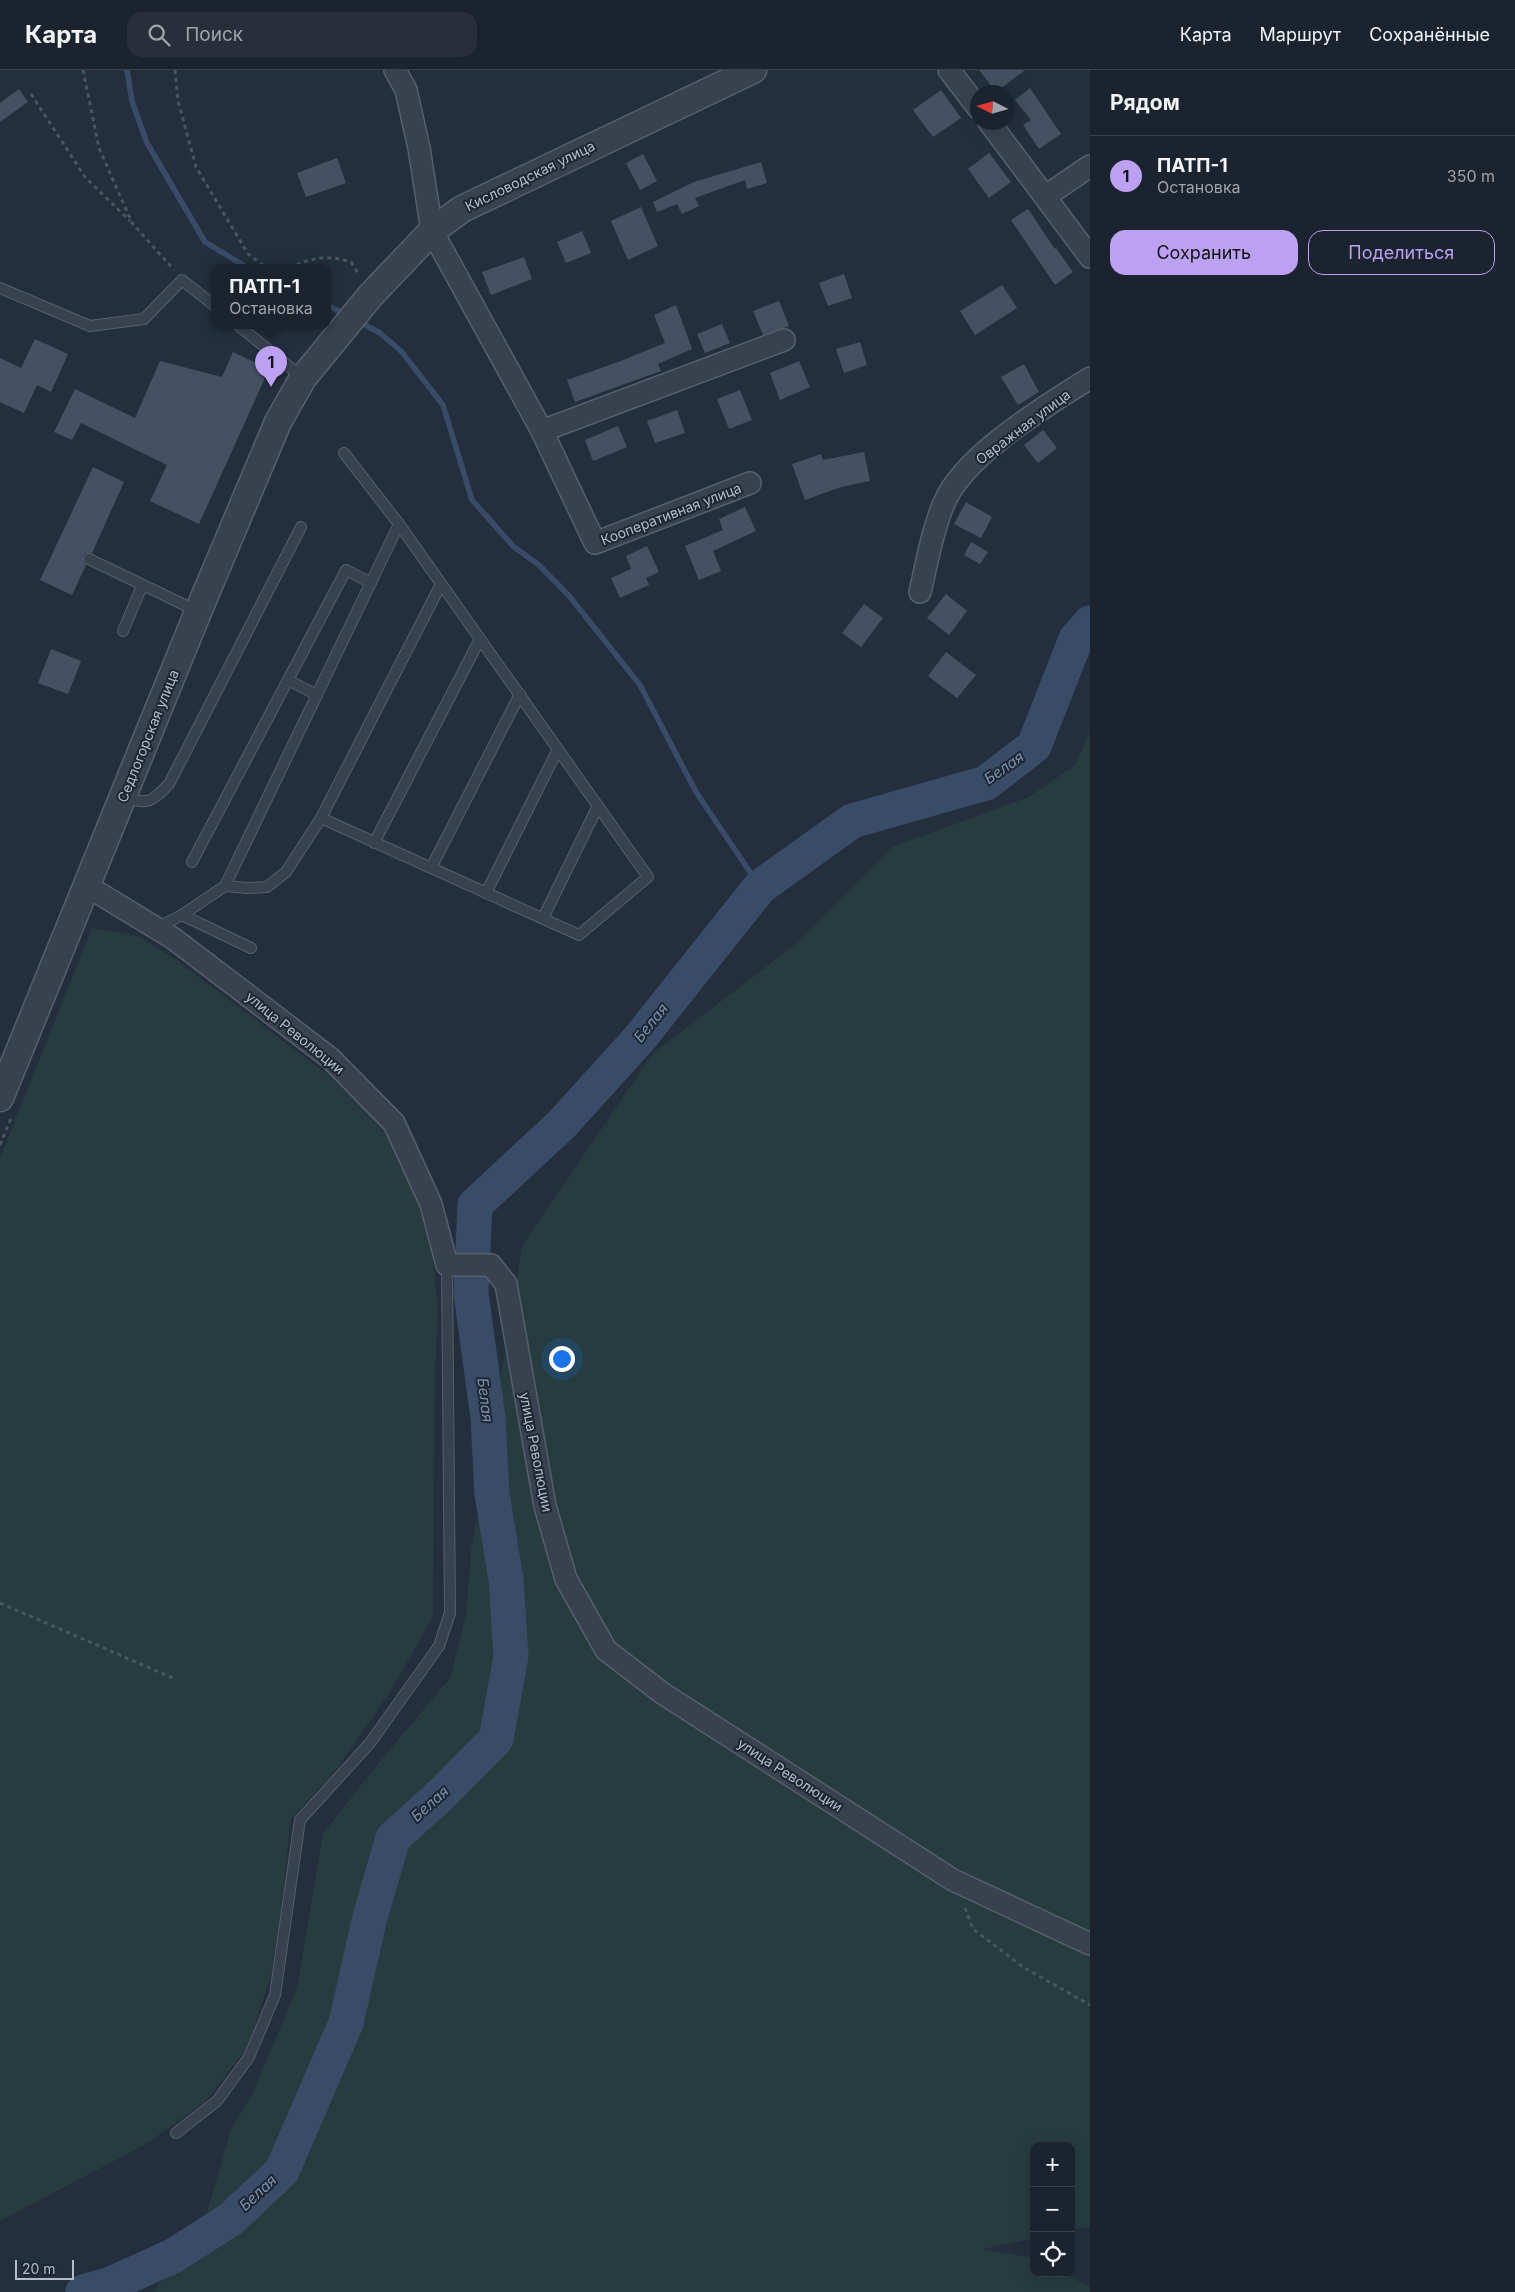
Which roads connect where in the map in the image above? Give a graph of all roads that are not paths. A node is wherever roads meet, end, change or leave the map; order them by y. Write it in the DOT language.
graph roads {
  1 [pos="395,70"];
  2 [pos="949,70"];
  3 [pos="747,71"];
  4 [pos="970,98"];
  5 [pos="995,130"];
  6 [pos="1090,166"];
  7 [pos="1046,196"];
  8 [pos="432,231"];
  9 [pos="1090,257"];
  10 [pos="0,288"];
  11 [pos="211,303"];
  12 [pos="243,329"];
  13 [pos="784,340"];
  14 [pos="303,378"];
  15 [pos="1090,378"];
  16 [pos="542,431"];
  17 [pos="344,453"];
  18 [pos="750,483"];
  19 [pos="399,524"];
  20 [pos="300,527"];
  21 [pos="89,559"];
  22 [pos="371,583"];
  23 [pos="441,584"];
  24 [pos="142,586"];
  25 [pos="920,592"];
  26 [pos="198,612"];
  27 [pos="123,631"];
  28 [pos="480,639"];
  29 [pos="288,680"];
  30 [pos="520,694"];
  31 [pos="317,695"];
  32 [pos="558,749"];
  33 [pos="123,797"];
  34 [pos="598,806"];
  35 [pos="320,818"];
  36 [pos="374,843"];
  37 [pos="192,862"];
  38 [pos="431,868"];
  39 [pos="87,886"];
  40 [pos="225,886"];
  41 [pos="486,893"];
  42 [pos="182,915"];
  43 [pos="543,918"];
  44 [pos="155,928"];
  45 [pos="251,948"];
  46 [pos="0,1098"];
  47 [pos="447,1265"];
  48 [pos="1090,1944"];
  49 [pos="176,2133"];
  1 -- 8 [label="street, Кооперативная улица"];
  2 -- 4 [label="street"];
  3 -- 8 [label="street, Кисловодская улица"];
  5 -- 7 [label="street"];
  6 -- 7 [label="street"];
  7 -- 9 [label="street"];
  8 -- 14 [label="street, Кисловодская улица"];
  8 -- 16 [label="street, Кооперативная улица"];
  10 -- 11 [label="lane"];
  12 -- 14 [label="lane"];
  13 -- 16 [label="street"];
  14 -- 26 [label="street, Седлогорская улица"];
  15 -- 25 [label="street, Овражная улица"];
  16 -- 18 [label="street, Кооперативная улица"];
  17 -- 19 [label="lane"];
  19 -- 22 [label="lane"];
  19 -- 23 [label="lane"];
  20 -- 33 [label="lane"];
  21 -- 24 [label="lane"];
  22 -- 29 [label="lane"];
  22 -- 31 [label="lane"];
  23 -- 28 [label="lane"];
  23 -- 35 [label="lane"];
  24 -- 26 [label="lane"];
  24 -- 27 [label="lane"];
  26 -- 33 [label="street, Седлогорская улица"];
  28 -- 30 [label="lane"];
  28 -- 36 [label="lane"];
  29 -- 31 [label="lane"];
  29 -- 37 [label="lane"];
  30 -- 32 [label="lane"];
  30 -- 38 [label="lane"];
  31 -- 40 [label="lane"];
  32 -- 34 [label="lane"];
  32 -- 41 [label="lane"];
  33 -- 39 [label="street, Седлогорская улица"];
  34 -- 43 [label="lane"];
  34 -- 43 [label="lane"];
  35 -- 36 [label="lane"];
  35 -- 40 [label="lane"];
  36 -- 38 [label="lane"];
  38 -- 41 [label="lane"];
  39 -- 44 [label="street, улица Революции"];
  39 -- 46 [label="street, Седлогорская улица"];
  40 -- 42 [label="lane"];
  41 -- 43 [label="lane"];
  42 -- 44 [label="lane"];
  42 -- 45 [label="lane"];
  44 -- 47 [label="street, улица Революции"];
  47 -- 48 [label="street, улица Революции"];
  47 -- 49 [label="lane"];
}
